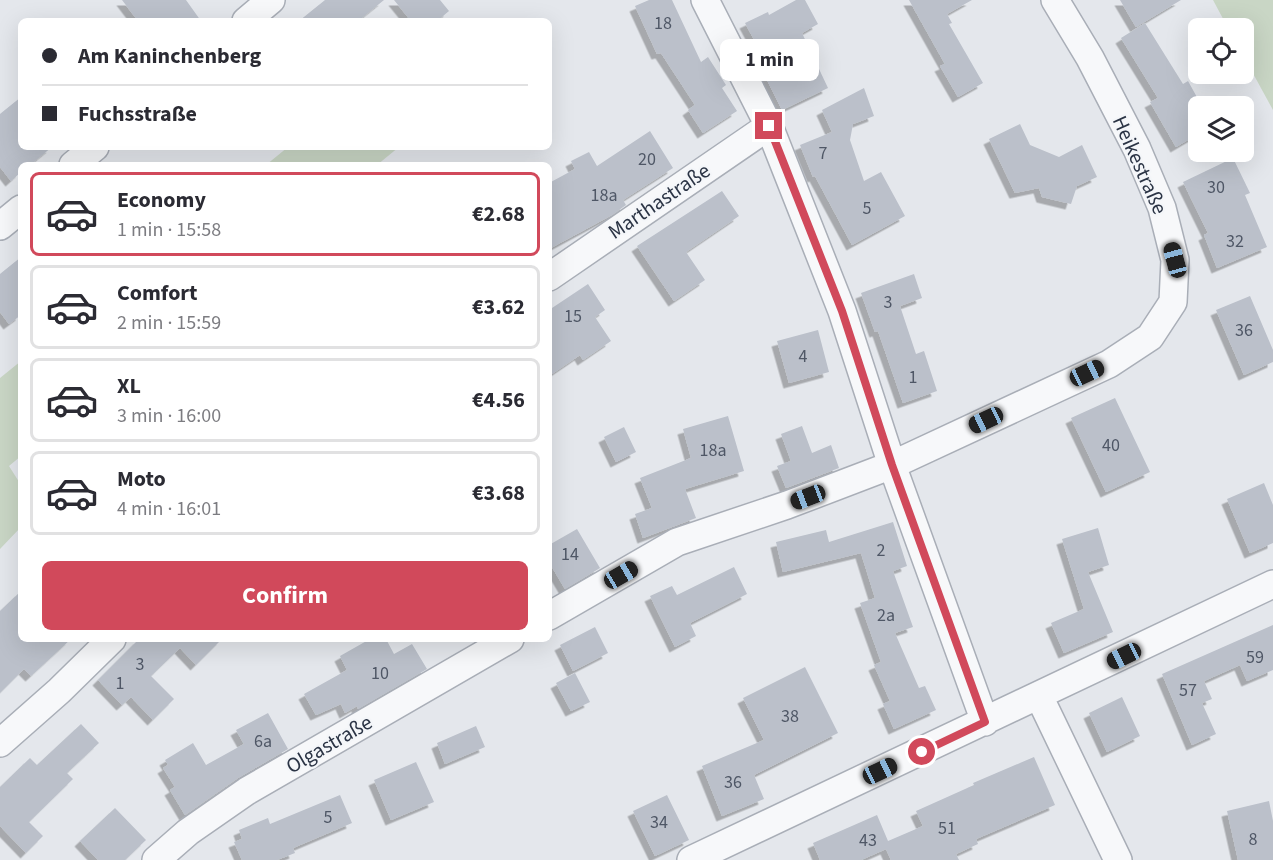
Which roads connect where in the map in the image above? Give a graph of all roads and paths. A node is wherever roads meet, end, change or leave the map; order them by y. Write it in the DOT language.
graph roads {
  1 [pos="271,0"];
  2 [pos="705,0"];
  3 [pos="1055,0"];
  4 [pos="250,18"];
  5 [pos="769,126"];
  6 [pos="91,150"];
  7 [pos="77,162"];
  8 [pos="18,211"];
  9 [pos="0,226"];
  10 [pos="552,275"];
  11 [pos="892,465"];
  12 [pos="1273,584"];
  13 [pos="552,614"];
  14 [pos="109,642"];
  15 [pos="505,642"];
  16 [pos="1039,696"];
  17 [pos="985,722"];
  18 [pos="0,743"];
  19 [pos="156,860"];
  20 [pos="691,860"];
  21 [pos="1118,860"];
  1 -- 4 [label="street"];
  2 -- 5 [label="street"];
  3 -- 11 [label="street, Heikestraße"];
  5 -- 10 [label="street, Marthastraße"];
  5 -- 11 [label="street"];
  6 -- 7 [label="street"];
  8 -- 9 [label="street"];
  11 -- 13 [label="street"];
  11 -- 17 [label="street"];
  12 -- 16 [label="street"];
  14 -- 18 [label="street"];
  15 -- 19 [label="street, Olgastraße"];
  16 -- 17 [label="street"];
  16 -- 21 [label="street"];
  17 -- 20 [label="street"];
}
